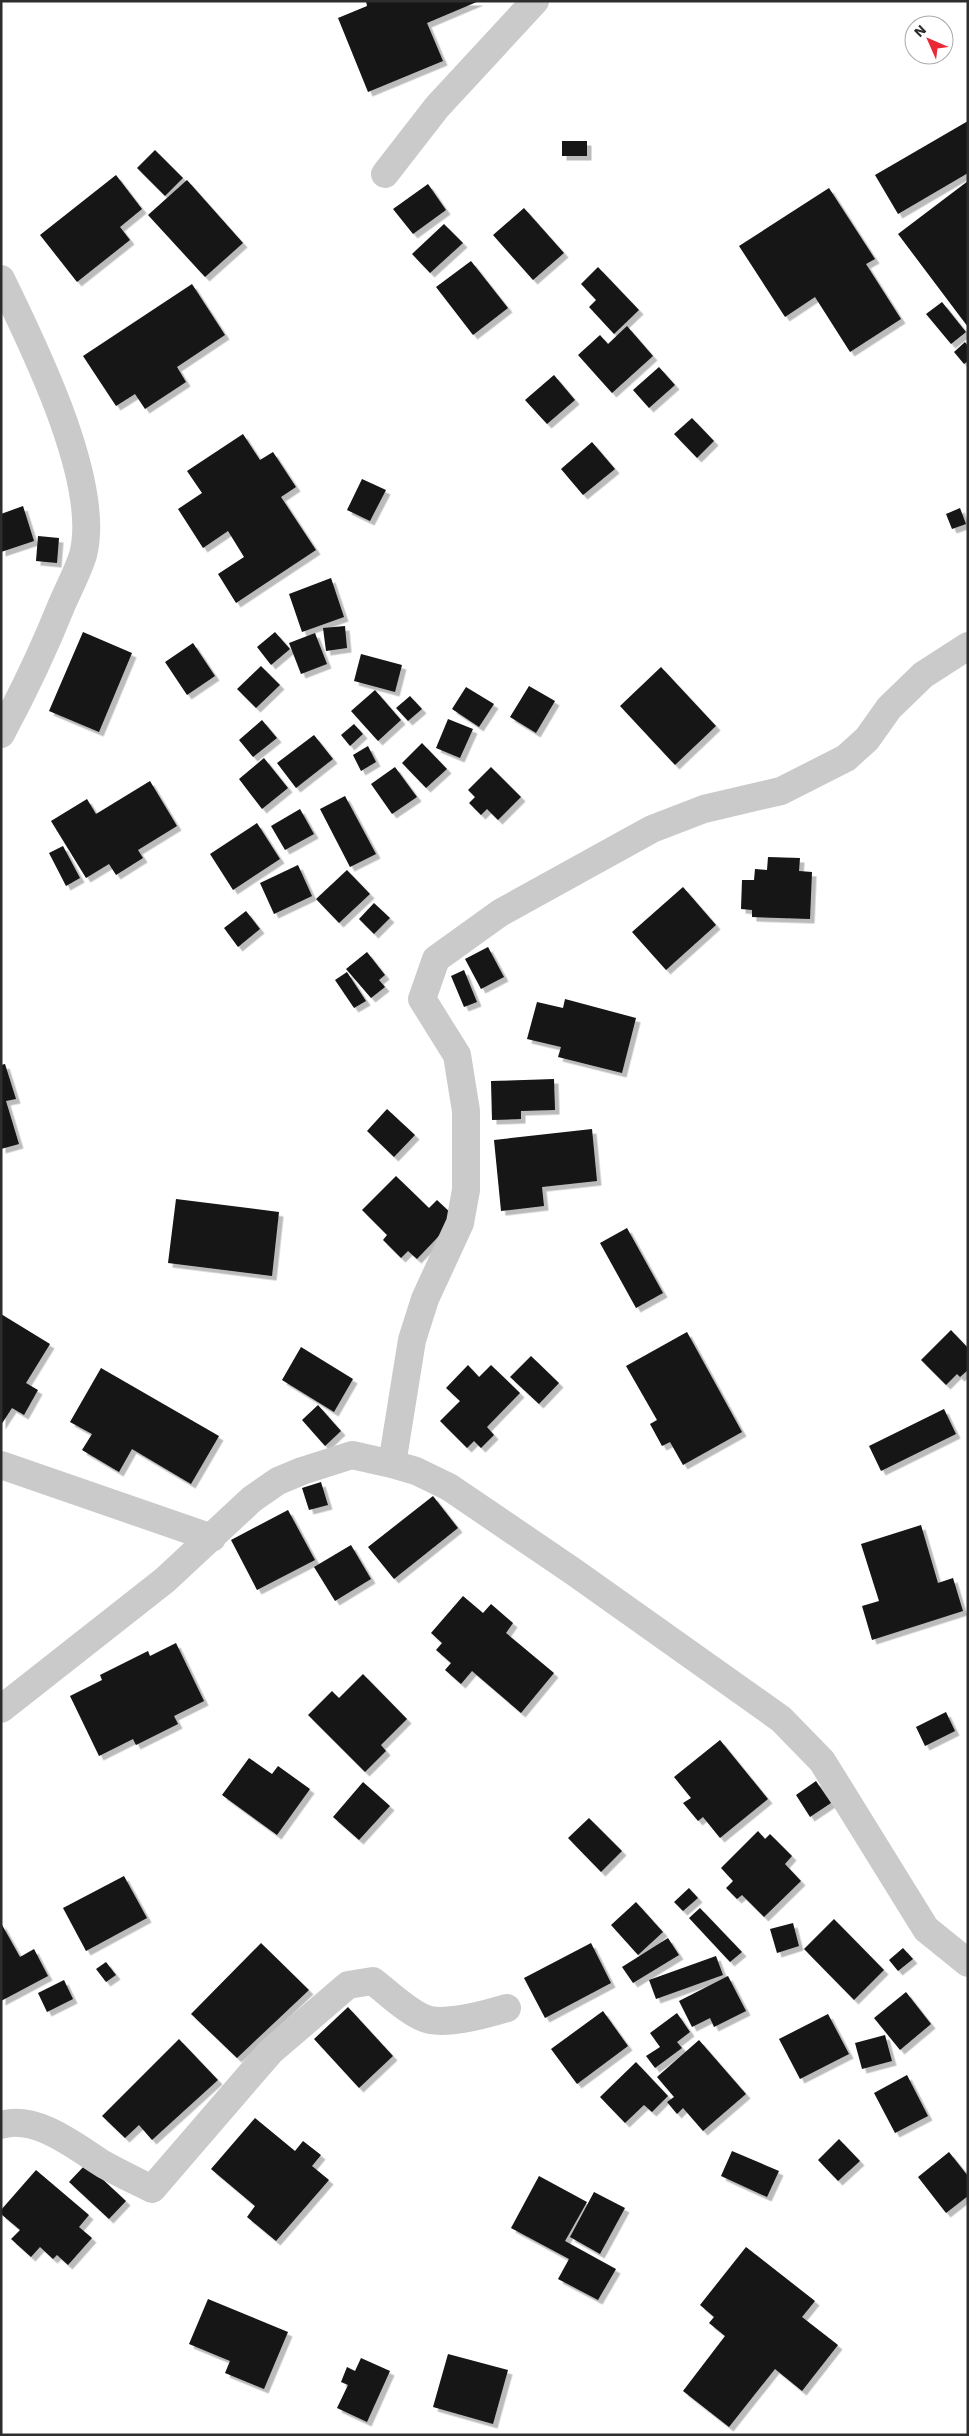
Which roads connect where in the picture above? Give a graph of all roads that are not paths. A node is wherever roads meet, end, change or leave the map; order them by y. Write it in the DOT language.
graph roads {
  1 [pos="535,1"];
  2 [pos="385,174"];
  3 [pos="1,279"];
  4 [pos="968,646"];
  5 [pos="1,734"];
  6 [pos="392,1464"];
  7 [pos="1,1465"];
  8 [pos="212,1538"];
  9 [pos="1,1709"];
  10 [pos="968,1963"];
  11 [pos="507,2008"];
  12 [pos="1,2125"];
  1 -- 2 [label="street"];
  3 -- 5 [label="street"];
  4 -- 6 [label="street"];
  6 -- 8 [label="street"];
  6 -- 10 [label="street"];
  7 -- 8 [label="street"];
  8 -- 9 [label="street"];
  11 -- 12 [label="street"];
}
